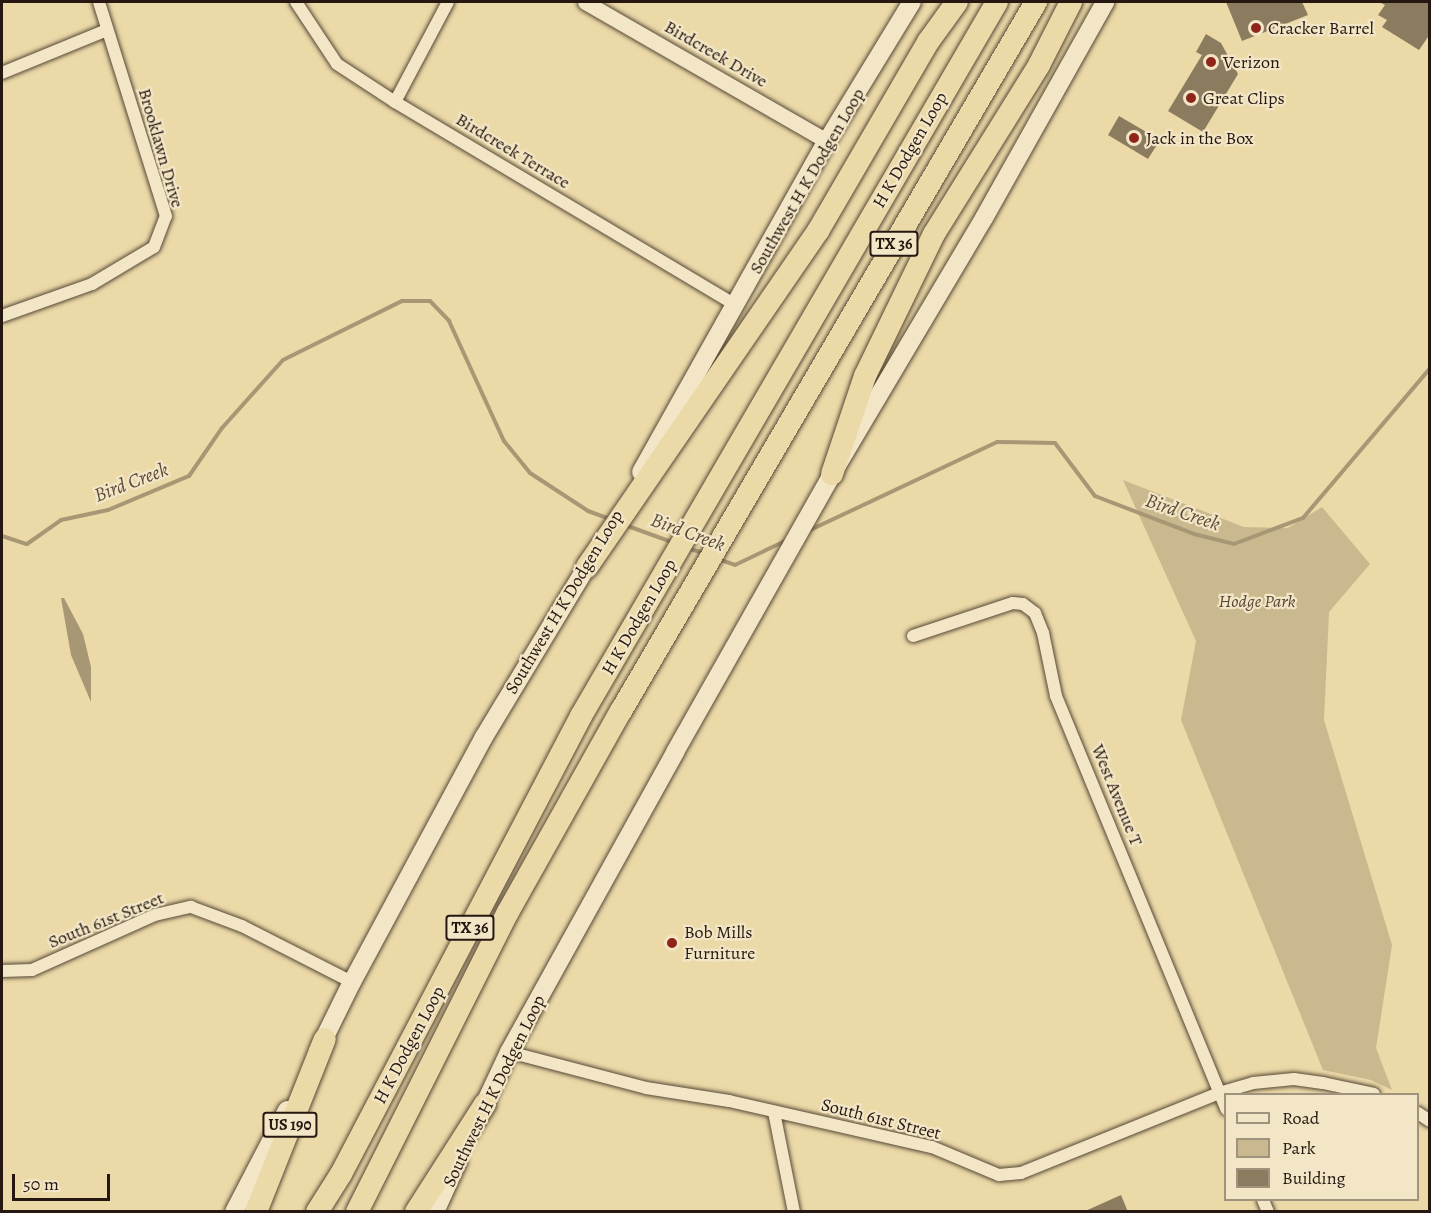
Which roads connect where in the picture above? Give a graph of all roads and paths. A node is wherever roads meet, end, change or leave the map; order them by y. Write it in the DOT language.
graph roads {
  1 [pos="99,2"];
  2 [pos="296,2"];
  3 [pos="448,2"];
  4 [pos="585,2"];
  5 [pos="912,2"];
  6 [pos="957,2"];
  7 [pos="997,2"];
  8 [pos="1035,2"];
  9 [pos="1071,2"];
  10 [pos="1106,2"];
  11 [pos="106,30"];
  12 [pos="2,73"];
  13 [pos="395,102"];
  14 [pos="827,141"];
  15 [pos="736,305"];
  16 [pos="2,316"];
  17 [pos="661,449"];
  18 [pos="832,474"];
  19 [pos="587,567"];
  20 [pos="913,636"];
  21 [pos="2,971"];
  22 [pos="352,982"];
  23 [pos="325,1039"];
  24 [pos="509,1052"];
  25 [pos="1219,1093"];
  26 [pos="1366,1093"];
  27 [pos="485,1104"];
  28 [pos="1224,1104"];
  29 [pos="774,1112"];
  30 [pos="234,1212"];
  31 [pos="256,1212"];
  32 [pos="317,1212"];
  33 [pos="357,1212"];
  34 [pos="416,1212"];
  35 [pos="435,1212"];
  36 [pos="794,1212"];
  1 -- 11 [label="street, Brooklawn Drive"];
  2 -- 13 [label="street, Birdcreek Terrace"];
  3 -- 13 [label="street"];
  4 -- 14 [label="street, Birdcreek Drive"];
  5 -- 14 [label="main road, Southwest H K Dodgen Loop"];
  6 -- 17 [label="highway"];
  7 -- 32 [label="highway, H K Dodgen Loop / TX 36"];
  8 -- 33 [label="highway, H K Dodgen Loop / TX 36"];
  9 -- 18 [label="highway"];
  10 -- 18 [label="main road, Southwest H K Dodgen Loop"];
  11 -- 12 [label="street"];
  11 -- 16 [label="street, Brooklawn Drive"];
  13 -- 15 [label="street, Birdcreek Terrace"];
  14 -- 15 [label="main road, Southwest H K Dodgen Loop"];
  15 -- 17 [label="main road, Southwest H K Dodgen Loop"];
  17 -- 19 [label="highway"];
  18 -- 24 [label="main road, Southwest H K Dodgen Loop"];
  19 -- 22 [label="main road, Southwest H K Dodgen Loop / US 190"];
  20 -- 25 [label="street, West Avenue T"];
  21 -- 22 [label="street, South 61st Street"];
  22 -- 23 [label="main road, Southwest H K Dodgen Loop / US 190"];
  23 -- 30 [label="main road, Southwest H K Dodgen Loop"];
  23 -- 31 [label="highway, US 190"];
  24 -- 27 [label="main road, Southwest H K Dodgen Loop"];
  24 -- 29 [label="street, South 61st Street"];
  25 -- 26 [label="street, South 61st Street"];
  25 -- 28 [label="street, West Avenue T"];
  25 -- 29 [label="street, South 61st Street"];
  27 -- 34 [label="highway"];
  27 -- 35 [label="main road, Southwest H K Dodgen Loop"];
  29 -- 36 [label="street"];
}
